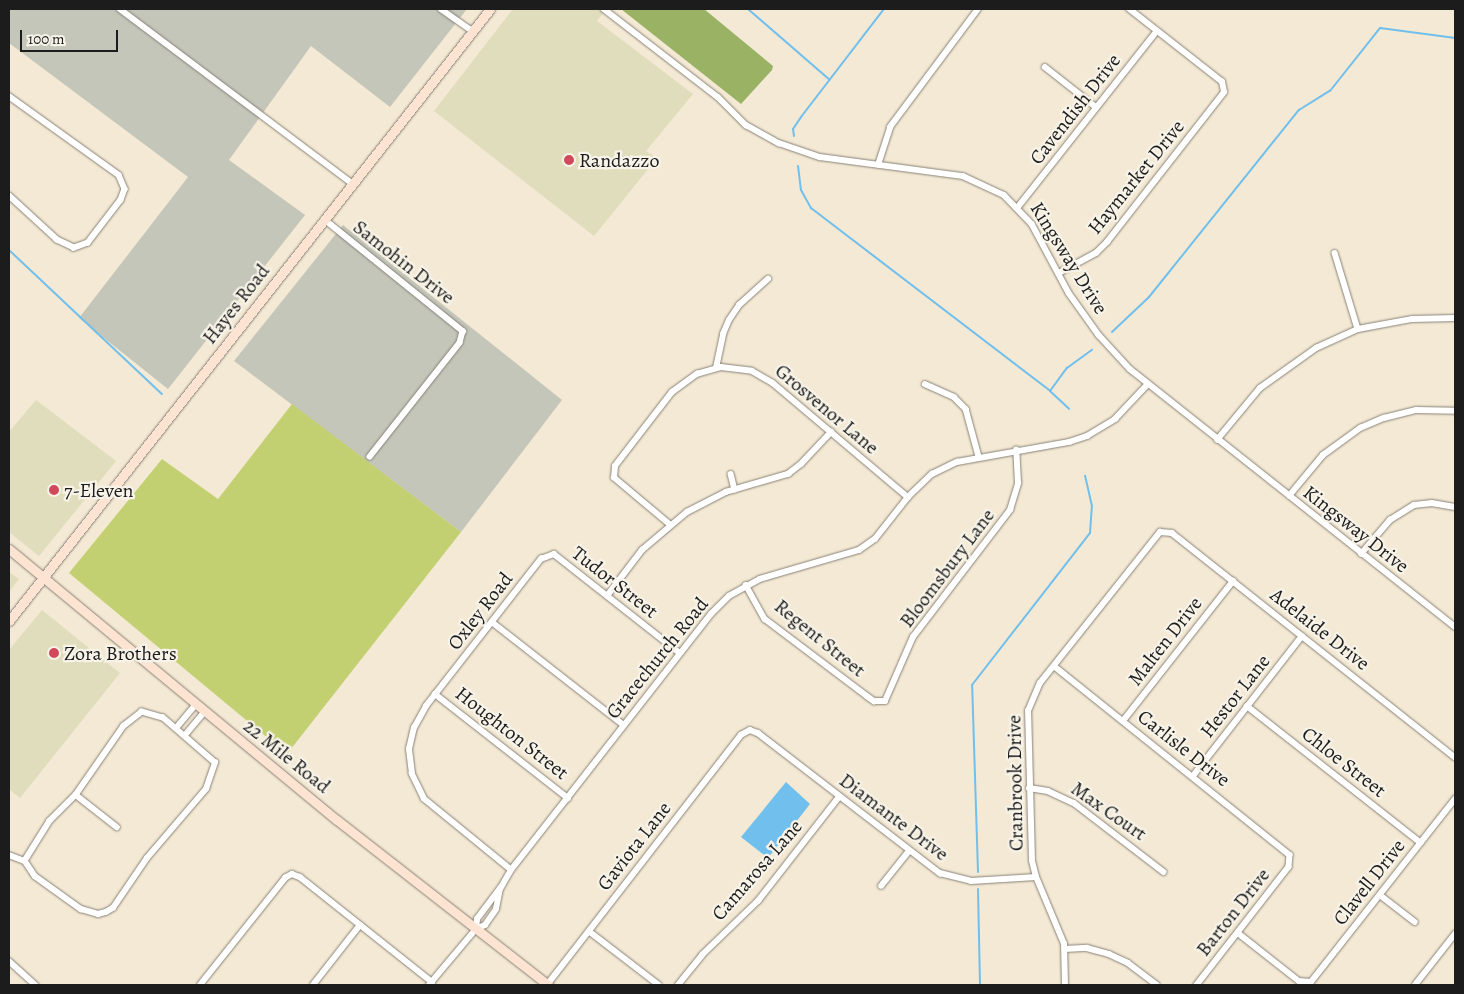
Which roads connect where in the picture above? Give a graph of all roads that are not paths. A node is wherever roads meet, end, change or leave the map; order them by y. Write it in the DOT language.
graph roads {
  1 [pos="120,9"];
  2 [pos="441,9"];
  3 [pos="490,9"];
  4 [pos="604,9"];
  5 [pos="978,9"];
  6 [pos="1129,9"];
  7 [pos="472,31"];
  8 [pos="1157,31"];
  9 [pos="1045,67"];
  10 [pos="9,96"];
  11 [pos="1096,107"];
  12 [pos="878,165"];
  13 [pos="352,183"];
  14 [pos="9,196"];
  15 [pos="1018,207"];
  16 [pos="324,220"];
  17 [pos="1335,253"];
  18 [pos="1059,272"];
  19 [pos="768,279"];
  20 [pos="1455,318"];
  21 [pos="1358,330"];
  22 [pos="716,368"];
  23 [pos="925,384"];
  24 [pos="1148,384"];
  25 [pos="1455,411"];
  26 [pos="831,432"];
  27 [pos="1217,440"];
  28 [pos="1016,450"];
  29 [pos="370,457"];
  30 [pos="979,457"];
  31 [pos="732,474"];
  32 [pos="735,490"];
  33 [pos="1288,496"];
  34 [pos="908,497"];
  35 [pos="1455,507"];
  36 [pos="670,524"];
  37 [pos="1163,531"];
  38 [pos="9,549"];
  39 [pos="554,554"];
  40 [pos="1361,554"];
  41 [pos="44,578"];
  42 [pos="1233,581"];
  43 [pos="746,585"];
  44 [pos="607,596"];
  45 [pos="9,622"];
  46 [pos="492,622"];
  47 [pos="1455,627"];
  48 [pos="1302,636"];
  49 [pos="680,654"];
  50 [pos="1054,666"];
  51 [pos="436,694"];
  52 [pos="885,701"];
  53 [pos="196,704"];
  54 [pos="1248,706"];
  55 [pos="205,711"];
  56 [pos="1123,721"];
  57 [pos="624,726"];
  58 [pos="177,727"];
  59 [pos="750,730"];
  60 [pos="186,734"];
  61 [pos="1455,757"];
  62 [pos="1193,776"];
  63 [pos="1029,788"];
  64 [pos="76,795"];
  65 [pos="839,797"];
  66 [pos="568,798"];
  67 [pos="1455,799"];
  68 [pos="118,828"];
  69 [pos="1420,843"];
  70 [pos="909,851"];
  71 [pos="9,855"];
  72 [pos="1292,858"];
  73 [pos="25,860"];
  74 [pos="511,870"];
  75 [pos="1164,872"];
  76 [pos="1036,877"];
  77 [pos="881,886"];
  78 [pos="500,889"];
  79 [pos="1380,895"];
  80 [pos="1415,922"];
  81 [pos="360,925"];
  82 [pos="476,929"];
  83 [pos="589,931"];
  84 [pos="1238,933"];
  85 [pos="1455,934"];
  86 [pos="1065,949"];
  87 [pos="9,962"];
  88 [pos="431,983"];
  89 [pos="36,985"];
  90 [pos="200,985"];
  91 [pos="313,985"];
  92 [pos="547,985"];
  93 [pos="660,985"];
  94 [pos="678,985"];
  95 [pos="1065,985"];
  96 [pos="1157,985"];
  97 [pos="1197,985"];
  98 [pos="1415,985"];
  1 -- 13 [label="street"];
  2 -- 7 [label="street"];
  3 -- 7 [label="main road, Hayes Road"];
  4 -- 12 [label="street, Kingsway Drive"];
  5 -- 12 [label="street"];
  6 -- 8 [label="street"];
  7 -- 13 [label="main road, Hayes Road"];
  8 -- 11 [label="street, Cavendish Drive"];
  8 -- 18 [label="street, Haymarket Drive"];
  9 -- 11 [label="street"];
  10 -- 14 [label="street"];
  11 -- 15 [label="street, Cavendish Drive"];
  12 -- 15 [label="street, Kingsway Drive"];
  13 -- 16 [label="main road, Hayes Road"];
  15 -- 18 [label="street, Kingsway Drive"];
  16 -- 29 [label="street, Samohin Drive"];
  16 -- 41 [label="main road, Hayes Road"];
  17 -- 21 [label="street"];
  18 -- 24 [label="street, Kingsway Drive"];
  19 -- 22 [label="street"];
  20 -- 21 [label="street"];
  21 -- 27 [label="street"];
  22 -- 26 [label="street, Grosvenor Lane"];
  22 -- 36 [label="street"];
  23 -- 30 [label="street"];
  24 -- 27 [label="street, Kingsway Drive"];
  24 -- 28 [label="street, Gracechurch Road"];
  25 -- 33 [label="street"];
  26 -- 32 [label="street"];
  26 -- 34 [label="street, Grosvenor Lane"];
  27 -- 33 [label="street, Kingsway Drive"];
  28 -- 30 [label="street, Gracechurch Road"];
  28 -- 52 [label="street, Bloomsbury Lane"];
  30 -- 34 [label="street, Gracechurch Road"];
  31 -- 32 [label="street"];
  32 -- 36 [label="street"];
  33 -- 40 [label="street, Kingsway Drive"];
  34 -- 43 [label="street, Gracechurch Road"];
  35 -- 40 [label="street"];
  36 -- 44 [label="street"];
  37 -- 42 [label="street, Adelaide Drive"];
  37 -- 50 [label="street, Cranbrook Drive"];
  38 -- 41 [label="main road, 22 Mile Road"];
  39 -- 44 [label="street, Tudor Street"];
  39 -- 46 [label="street, Oxley Road"];
  40 -- 47 [label="street, Kingsway Drive"];
  41 -- 45 [label="main road, Hayes Road"];
  41 -- 53 [label="main road, 22 Mile Road"];
  42 -- 48 [label="street, Adelaide Drive"];
  42 -- 56 [label="street, Malten Drive"];
  43 -- 49 [label="street, Gracechurch Road"];
  43 -- 52 [label="street, Regent Street"];
  44 -- 49 [label="street, Tudor Street"];
  46 -- 51 [label="street, Oxley Road"];
  46 -- 57 [label="street"];
  48 -- 54 [label="street, Hestor Lane"];
  48 -- 61 [label="street, Adelaide Drive"];
  49 -- 57 [label="street, Gracechurch Road"];
  50 -- 56 [label="street, Carlisle Drive"];
  50 -- 63 [label="street, Cranbrook Drive"];
  51 -- 66 [label="street, Houghton Street"];
  51 -- 74 [label="street, Oxley Road"];
  53 -- 55 [label="main road, 22 Mile Road"];
  53 -- 58 [label="street"];
  54 -- 62 [label="street, Hestor Lane"];
  54 -- 69 [label="street, Chloe Street"];
  55 -- 60 [label="street"];
  55 -- 82 [label="main road, 22 Mile Road"];
  56 -- 62 [label="street, Carlisle Drive"];
  57 -- 66 [label="street, Gracechurch Road"];
  58 -- 60 [label="street"];
  58 -- 64 [label="street"];
  59 -- 65 [label="street, Diamante Drive"];
  59 -- 83 [label="street, Gaviota Lane"];
  60 -- 73 [label="street"];
  62 -- 72 [label="street, Carlisle Drive"];
  63 -- 75 [label="street, Max Court"];
  63 -- 76 [label="street, Cranbrook Drive"];
  64 -- 68 [label="street"];
  64 -- 73 [label="street"];
  65 -- 70 [label="street, Diamante Drive"];
  65 -- 94 [label="street, Camarosa Lane"];
  66 -- 74 [label="street, Gracechurch Road"];
  67 -- 69 [label="street, Clavell Drive"];
  69 -- 79 [label="street, Clavell Drive"];
  70 -- 76 [label="street, Diamante Drive"];
  70 -- 77 [label="street"];
  71 -- 73 [label="street"];
  72 -- 84 [label="street, Barton Drive"];
  74 -- 78 [label="street, Gracechurch Road"];
  76 -- 86 [label="street, Cranbrook Drive"];
  78 -- 82 [label="street, Gracechurch Road"];
  78 -- 82 [label="street, Gracechurch Road"];
  79 -- 80 [label="street"];
  79 -- 84 [label="street, Clavell Drive"];
  81 -- 88 [label="street"];
  81 -- 90 [label="street"];
  81 -- 91 [label="street"];
  82 -- 88 [label="street"];
  82 -- 92 [label="main road, 22 Mile Road"];
  83 -- 92 [label="street, Gaviota Lane"];
  83 -- 93 [label="street"];
  84 -- 97 [label="street, Barton Drive"];
  85 -- 98 [label="street"];
  86 -- 95 [label="street, Cranbrook Drive"];
  86 -- 96 [label="street"];
  87 -- 89 [label="street"];
}
